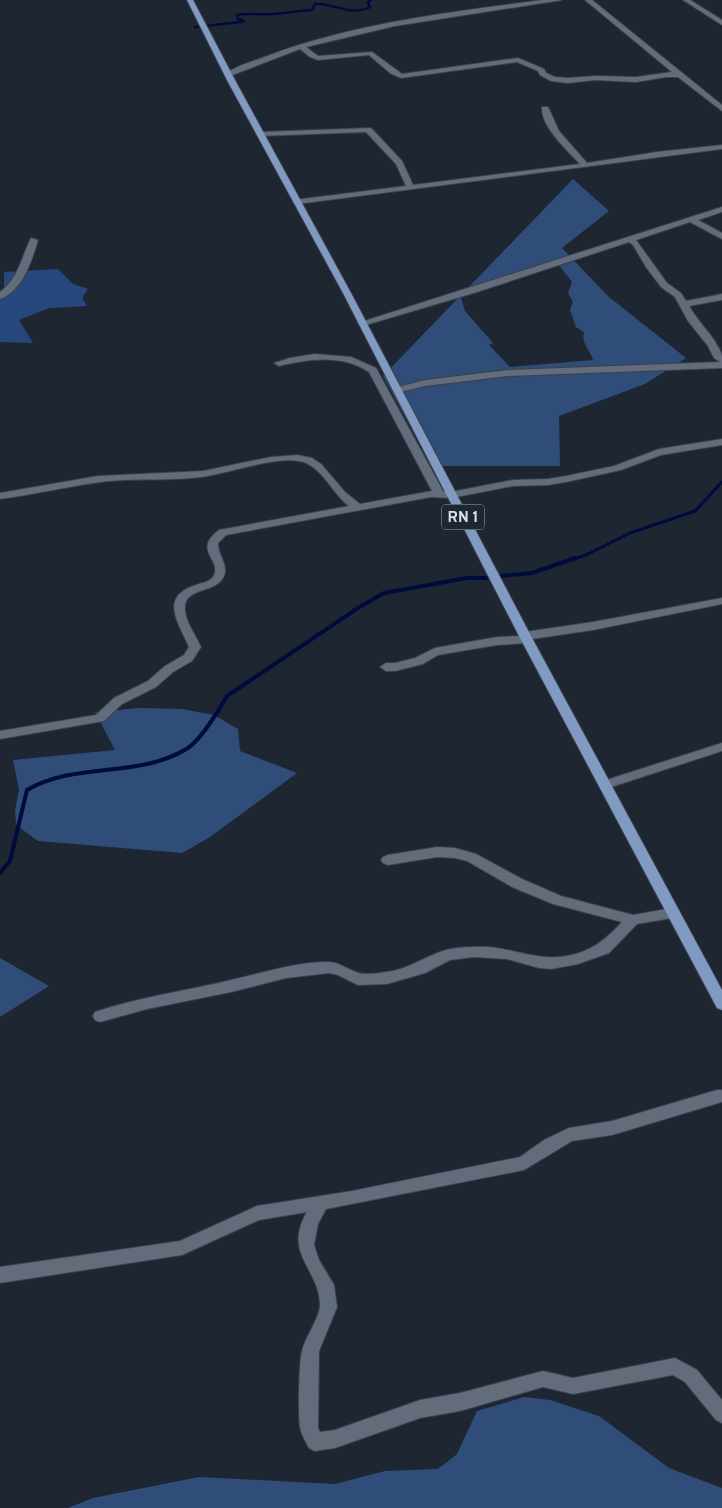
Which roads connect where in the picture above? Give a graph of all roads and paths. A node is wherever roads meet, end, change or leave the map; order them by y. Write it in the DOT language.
graph roads {
  1 [pos="190,0"];
  2 [pos="558,0"];
  3 [pos="588,0"];
  4 [pos="686,0"];
  5 [pos="722,23"];
  6 [pos="302,47"];
  7 [pos="228,74"];
  8 [pos="680,75"];
  9 [pos="720,105"];
  10 [pos="545,109"];
  11 [pos="260,134"];
  12 [pos="722,147"];
  13 [pos="584,164"];
  14 [pos="410,187"];
  15 [pos="297,202"];
  16 [pos="722,209"];
  17 [pos="691,219"];
  18 [pos="722,236"];
  19 [pos="629,239"];
  20 [pos="34,240"];
  21 [pos="0,296"];
  22 [pos="722,297"];
  23 [pos="684,304"];
  24 [pos="363,323"];
  25 [pos="722,360"];
  26 [pos="279,363"];
  27 [pos="722,365"];
  28 [pos="397,390"];
  29 [pos="722,442"];
  30 [pos="439,494"];
  31 [pos="451,495"];
  32 [pos="0,496"];
  33 [pos="356,507"];
  34 [pos="722,601"];
  35 [pos="526,638"];
  36 [pos="386,668"];
  37 [pos="0,735"];
  38 [pos="722,747"];
  39 [pos="605,785"];
  40 [pos="388,860"];
  41 [pos="672,912"];
  42 [pos="632,920"];
  43 [pos="720,998"];
  44 [pos="100,1016"];
  45 [pos="722,1096"];
  46 [pos="322,1202"];
  47 [pos="0,1275"];
  48 [pos="722,1414"];
  1 -- 7 [label="main road, RN 1"];
  2 -- 6 [label="street"];
  3 -- 8 [label="street"];
  4 -- 5 [label="street"];
  6 -- 7 [label="street"];
  6 -- 8 [label="street"];
  7 -- 11 [label="main road, RN 1"];
  8 -- 9 [label="street"];
  10 -- 13 [label="street"];
  11 -- 14 [label="street"];
  11 -- 15 [label="main road, RN 1"];
  12 -- 13 [label="street"];
  13 -- 14 [label="street"];
  14 -- 15 [label="street"];
  15 -- 24 [label="main road, RN 1"];
  16 -- 17 [label="street"];
  17 -- 18 [label="street"];
  17 -- 19 [label="street"];
  19 -- 23 [label="street"];
  19 -- 24 [label="street"];
  20 -- 21 [label="street"];
  22 -- 23 [label="street"];
  23 -- 25 [label="street"];
  24 -- 28 [label="main road, RN 1"];
  26 -- 30 [label="street"];
  27 -- 28 [label="street"];
  28 -- 31 [label="main road, RN 1"];
  29 -- 31 [label="street"];
  30 -- 31 [label="street"];
  30 -- 33 [label="street"];
  31 -- 35 [label="main road, RN 1"];
  32 -- 33 [label="street"];
  33 -- 37 [label="street"];
  34 -- 35 [label="street"];
  35 -- 36 [label="street"];
  35 -- 39 [label="main road, RN 1"];
  38 -- 39 [label="street"];
  39 -- 41 [label="main road, RN 1"];
  40 -- 42 [label="street"];
  41 -- 42 [label="street"];
  41 -- 43 [label="main road, RN 1"];
  42 -- 44 [label="street"];
  45 -- 46 [label="street"];
  46 -- 47 [label="street"];
  46 -- 48 [label="street"];
}
